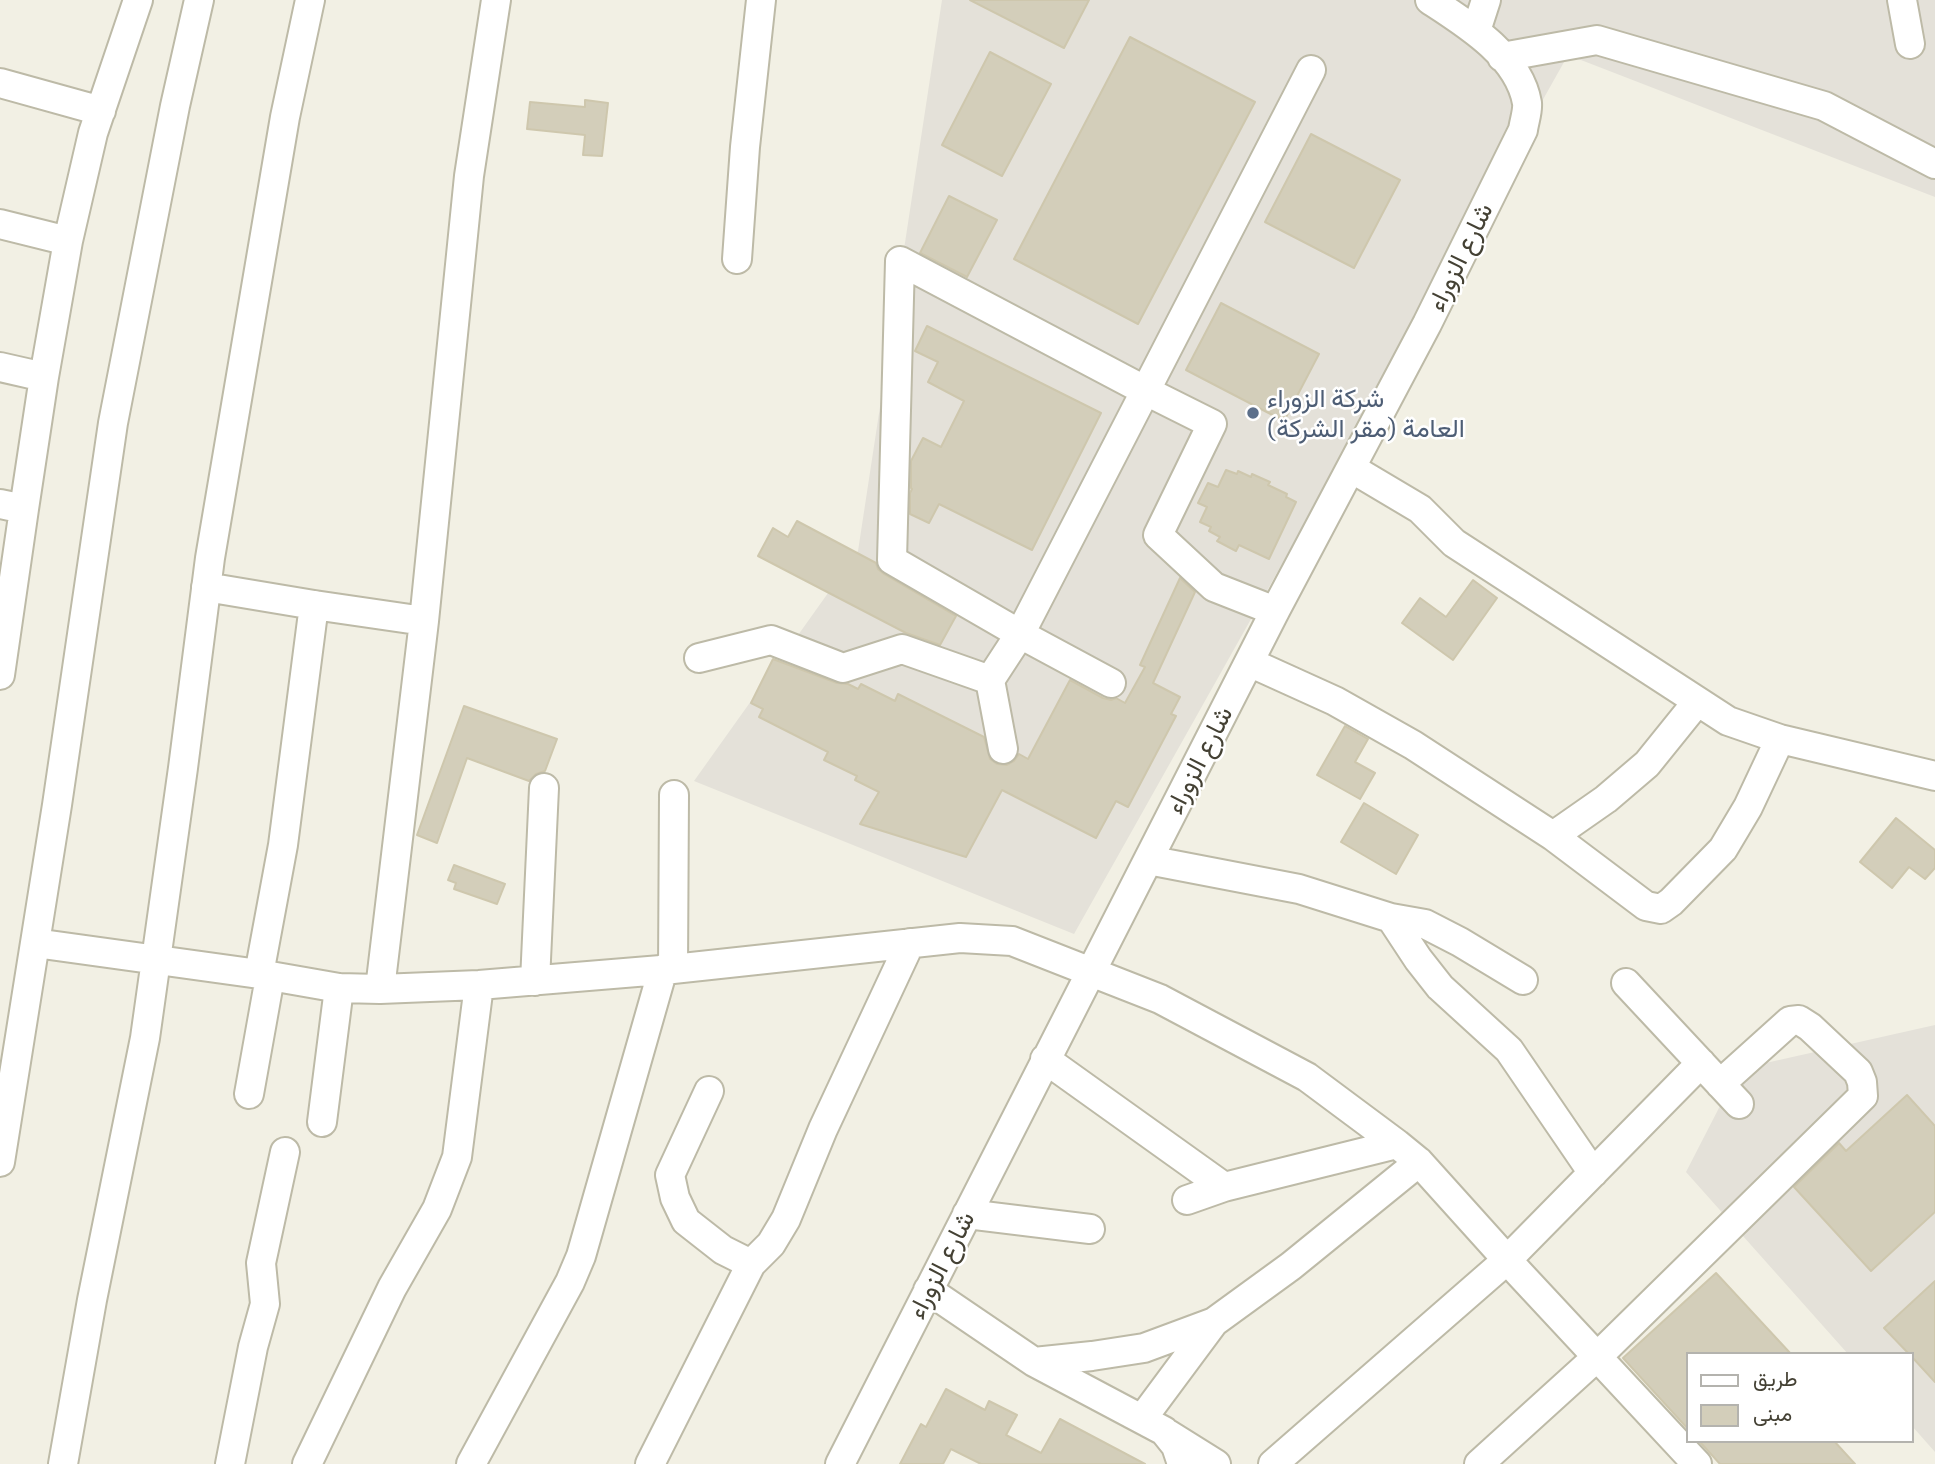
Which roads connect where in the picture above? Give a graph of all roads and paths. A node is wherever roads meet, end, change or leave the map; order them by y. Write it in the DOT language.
graph roads {
  1 [pos="138,0"];
  2 [pos="199,0"];
  3 [pos="310,0"];
  4 [pos="496,0"];
  5 [pos="761,0"];
  6 [pos="1430,0"];
  7 [pos="1486,0"];
  8 [pos="1902,0"];
  9 [pos="1476,30"];
  10 [pos="1910,44"];
  11 [pos="1502,57"];
  12 [pos="1311,70"];
  13 [pos="0,83"];
  14 [pos="101,111"];
  15 [pos="1935,164"];
  16 [pos="0,224"];
  17 [pos="68,242"];
  18 [pos="737,259"];
  19 [pos="0,367"];
  20 [pos="44,377"];
  21 [pos="1144,390"];
  22 [pos="1351,468"];
  23 [pos="12,506"];
  24 [pos="206,587"];
  25 [pos="314,605"];
  26 [pos="1275,611"];
  27 [pos="424,621"];
  28 [pos="1020,634"];
  29 [pos="699,658"];
  30 [pos="1,660"];
  31 [pos="1249,662"];
  32 [pos="990,680"];
  33 [pos="1111,683"];
  34 [pos="1697,702"];
  35 [pos="1780,739"];
  36 [pos="1003,749"];
  37 [pos="1935,776"];
  38 [pos="544,788"];
  39 [pos="674,795"];
  40 [pos="1553,836"];
  41 [pos="1148,860"];
  42 [pos="1391,918"];
  43 [pos="35,943"];
  44 [pos="910,943"];
  45 [pos="155,960"];
  46 [pos="668,969"];
  47 [pos="1090,970"];
  48 [pos="265,976"];
  49 [pos="1523,980"];
  50 [pos="534,981"];
  51 [pos="1626,983"];
  52 [pos="479,985"];
  53 [pos="339,988"];
  54 [pos="380,989"];
  55 [pos="1045,1059"];
  56 [pos="1700,1063"];
  57 [pos="709,1091"];
  58 [pos="249,1094"];
  59 [pos="323,1122"];
  60 [pos="1397,1143"];
  61 [pos="285,1152"];
  62 [pos="0,1162"];
  63 [pos="1419,1162"];
  64 [pos="1593,1173"];
  65 [pos="1224,1187"];
  66 [pos="1187,1200"];
  67 [pos="967,1214"];
  68 [pos="1090,1229"];
  69 [pos="1507,1260"];
  70 [pos="751,1264"];
  71 [pos="928,1290"];
  72 [pos="1214,1322"];
  73 [pos="1597,1357"];
  74 [pos="1034,1362"];
  75 [pos="1153,1425"];
  76 [pos="63,1464"];
  77 [pos="230,1464"];
  78 [pos="307,1464"];
  79 [pos="471,1464"];
  80 [pos="650,1464"];
  81 [pos="840,1464"];
  82 [pos="1182,1464"];
  83 [pos="1216,1464"];
  84 [pos="1273,1464"];
  85 [pos="1479,1464"];
  86 [pos="1697,1464"];
  1 -- 14 [label="street"];
  2 -- 43 [label="street"];
  3 -- 24 [label="street"];
  4 -- 27 [label="street"];
  5 -- 18 [label="street"];
  6 -- 9 [label="street, شارع الزوراء"];
  7 -- 9 [label="street"];
  8 -- 10 [label="street"];
  9 -- 11 [label="street, شارع الزوراء"];
  11 -- 15 [label="street"];
  11 -- 22 [label="street, شارع الزوراء"];
  12 -- 21 [label="street"];
  13 -- 14 [label="street"];
  14 -- 17 [label="street"];
  16 -- 17 [label="street"];
  17 -- 20 [label="street"];
  19 -- 20 [label="street"];
  20 -- 23 [label="street"];
  21 -- 26 [label="street"];
  21 -- 28 [label="street"];
  21 -- 28 [label="street"];
  22 -- 26 [label="street, شارع الزوراء"];
  22 -- 34 [label="street"];
  23 -- 30 [label="street"];
  24 -- 25 [label="street"];
  24 -- 45 [label="street"];
  25 -- 27 [label="street"];
  25 -- 48 [label="street"];
  26 -- 31 [label="street, شارع الزوراء"];
  27 -- 54 [label="street"];
  28 -- 32 [label="street"];
  28 -- 33 [label="street"];
  29 -- 32 [label="street"];
  31 -- 40 [label="street"];
  31 -- 41 [label="street, شارع الزوراء"];
  32 -- 36 [label="street"];
  34 -- 35 [label="street"];
  34 -- 40 [label="street"];
  35 -- 37 [label="street"];
  35 -- 40 [label="street"];
  38 -- 50 [label="street"];
  39 -- 46 [label="street"];
  41 -- 42 [label="street"];
  41 -- 47 [label="street, شارع الزوراء"];
  42 -- 49 [label="street"];
  42 -- 64 [label="street"];
  43 -- 45 [label="street"];
  43 -- 62 [label="street"];
  44 -- 46 [label="street"];
  44 -- 47 [label="street"];
  44 -- 70 [label="street"];
  45 -- 48 [label="street"];
  45 -- 76 [label="street"];
  46 -- 50 [label="street"];
  46 -- 79 [label="street"];
  47 -- 55 [label="street, شارع الزوراء"];
  47 -- 60 [label="street"];
  48 -- 53 [label="street"];
  48 -- 58 [label="street"];
  50 -- 52 [label="street"];
  51 -- 56 [label="street"];
  52 -- 54 [label="street"];
  52 -- 78 [label="street"];
  53 -- 54 [label="street"];
  53 -- 59 [label="street"];
  55 -- 65 [label="street"];
  55 -- 67 [label="street, شارع الزوراء"];
  56 -- 64 [label="street"];
  56 -- 73 [label="street"];
  57 -- 70 [label="street"];
  60 -- 63 [label="street"];
  60 -- 65 [label="street"];
  61 -- 77 [label="street"];
  63 -- 69 [label="street"];
  63 -- 72 [label="street"];
  64 -- 69 [label="street"];
  65 -- 66 [label="street"];
  67 -- 68 [label="street"];
  67 -- 71 [label="street, شارع الزوراء"];
  69 -- 73 [label="street"];
  69 -- 84 [label="street"];
  70 -- 80 [label="street"];
  71 -- 74 [label="street"];
  71 -- 81 [label="street, شارع الزوراء"];
  72 -- 74 [label="street"];
  72 -- 75 [label="street"];
  73 -- 85 [label="street"];
  73 -- 86 [label="street"];
  74 -- 75 [label="street"];
  75 -- 82 [label="street"];
  75 -- 83 [label="street"];
}
